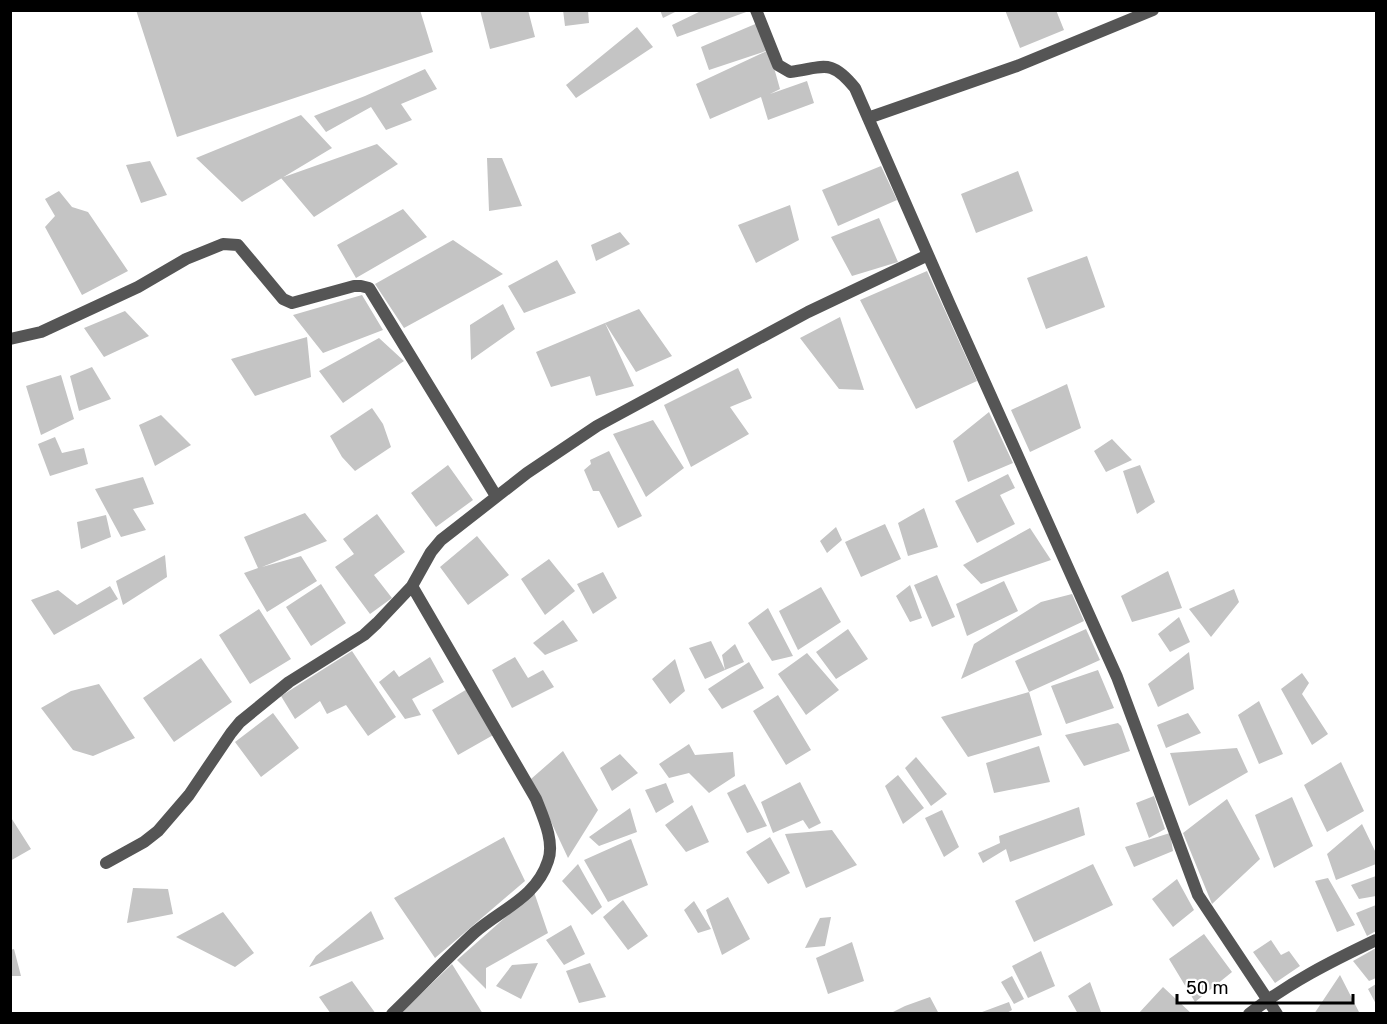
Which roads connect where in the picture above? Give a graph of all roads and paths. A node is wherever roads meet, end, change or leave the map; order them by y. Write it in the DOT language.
graph roads {
  1 [pos="756,10"];
  2 [pos="1153,10"];
  3 [pos="868,118"];
  4 [pos="928,255"];
  5 [pos="10,339"];
  6 [pos="496,495"];
  7 [pos="412,586"];
  8 [pos="106,863"];
  9 [pos="1377,940"];
  10 [pos="1267,999"];
  11 [pos="392,1014"];
  12 [pos="1249,1014"];
  13 [pos="1277,1014"];
  1 -- 3 [label="street"];
  2 -- 3 [label="street"];
  3 -- 4 [label="street"];
  4 -- 6 [label="street"];
  4 -- 10 [label="street"];
  5 -- 6 [label="street"];
  6 -- 7 [label="street"];
  7 -- 8 [label="street"];
  7 -- 11 [label="street"];
  9 -- 10 [label="street"];
  10 -- 12 [label="street"];
  10 -- 13 [label="street"];
}
